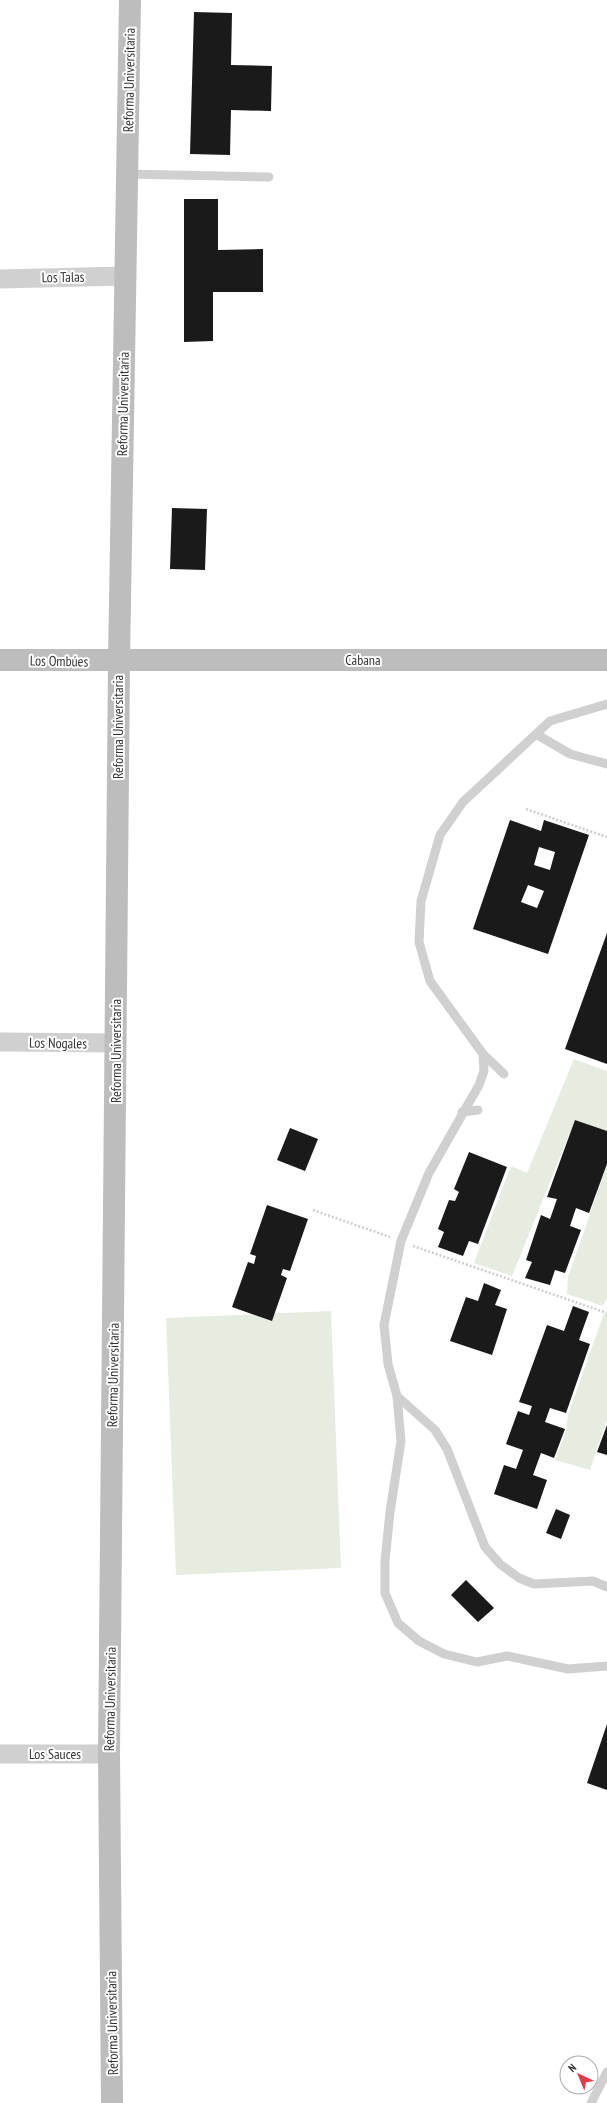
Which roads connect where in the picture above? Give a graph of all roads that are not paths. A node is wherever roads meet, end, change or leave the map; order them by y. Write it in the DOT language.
graph roads {
  1 [pos="130,0"];
  2 [pos="127,174"];
  3 [pos="269,176"];
  4 [pos="125,276"];
  5 [pos="0,279"];
  6 [pos="0,660"];
  7 [pos="607,660"];
  8 [pos="119,662"];
  9 [pos="607,704"];
  10 [pos="536,734"];
  11 [pos="607,764"];
  12 [pos="0,1042"];
  13 [pos="116,1043"];
  14 [pos="484,1054"];
  15 [pos="504,1074"];
  16 [pos="478,1110"];
  17 [pos="462,1112"];
  18 [pos="397,1396"];
  19 [pos="607,1587"];
  20 [pos="607,1666"];
  21 [pos="0,1754"];
  22 [pos="109,1754"];
  23 [pos="607,2072"];
  24 [pos="112,2103"];
  25 [pos="591,2103"];
  1 -- 2 [label="street, Reforma Universitaria"];
  2 -- 3 [label="lane"];
  2 -- 4 [label="street, Reforma Universitaria"];
  4 -- 5 [label="street, Los Talas"];
  4 -- 8 [label="street, Reforma Universitaria"];
  6 -- 8 [label="street, Los Ombúes"];
  7 -- 8 [label="street, Cabana"];
  8 -- 13 [label="street, Reforma Universitaria"];
  9 -- 10 [label="lane"];
  10 -- 11 [label="lane"];
  10 -- 14 [label="lane"];
  12 -- 13 [label="street, Los Nogales"];
  13 -- 22 [label="street, Reforma Universitaria"];
  14 -- 15 [label="lane"];
  14 -- 17 [label="lane"];
  16 -- 17 [label="lane"];
  17 -- 18 [label="lane"];
  18 -- 19 [label="lane"];
  18 -- 20 [label="lane"];
  21 -- 22 [label="street, Los Sauces"];
  22 -- 24 [label="street, Reforma Universitaria"];
  23 -- 25 [label="lane"];
}
